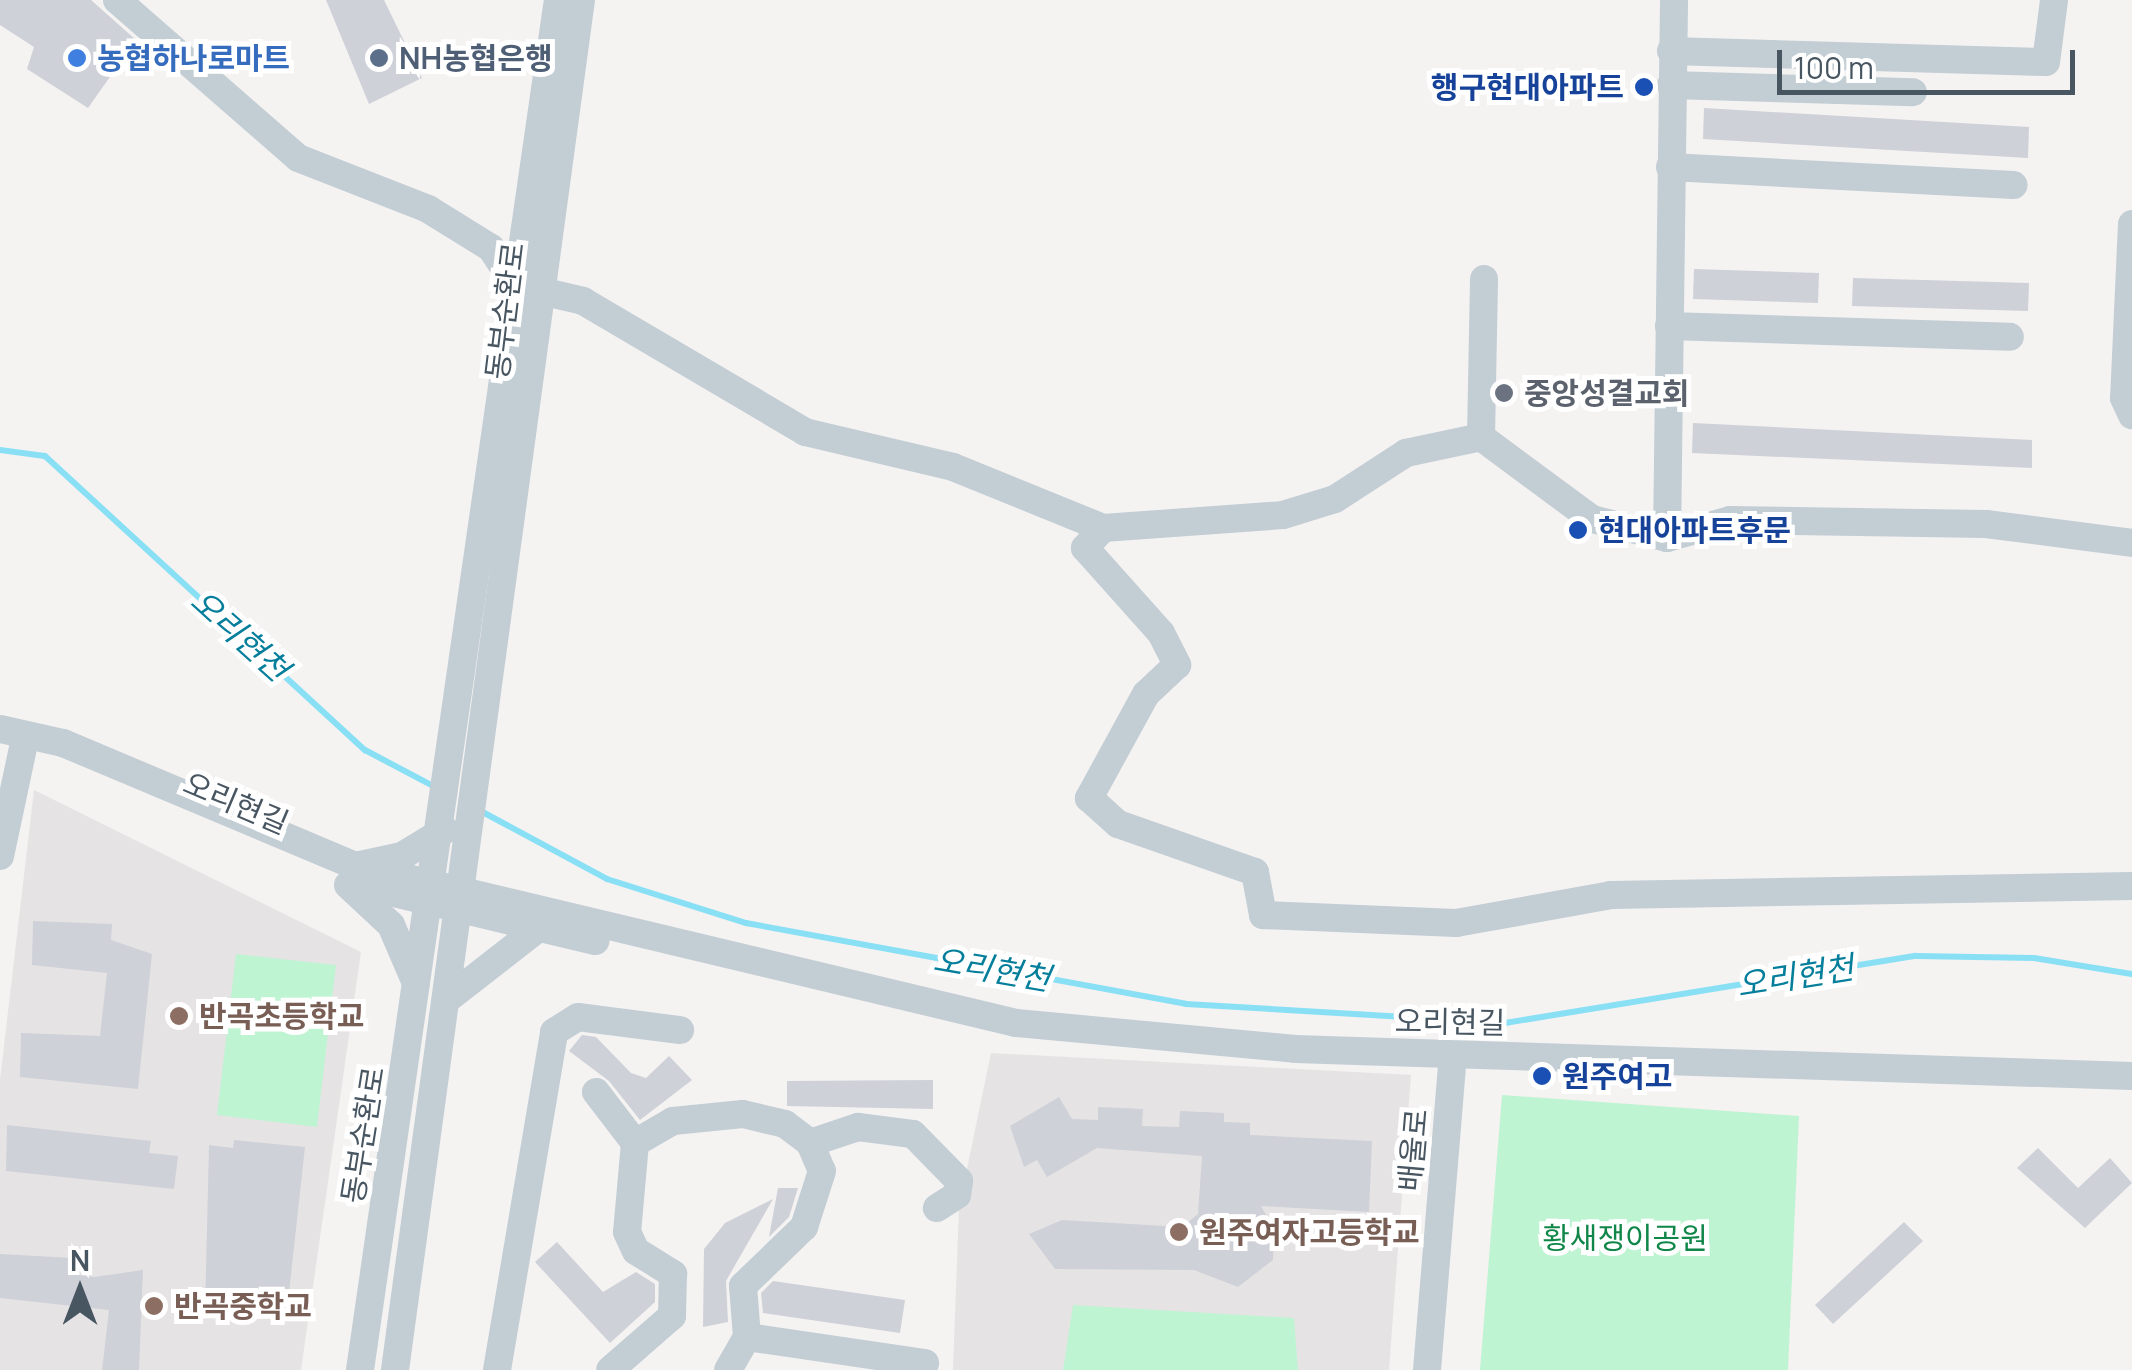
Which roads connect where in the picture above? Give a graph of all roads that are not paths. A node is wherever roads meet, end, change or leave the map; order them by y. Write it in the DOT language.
graph roads {
  1 [pos="117,0"];
  2 [pos="558,0"];
  3 [pos="581,0"];
  4 [pos="1674,0"];
  5 [pos="2054,0"];
  6 [pos="1671,51"];
  7 [pos="1670,85"];
  8 [pos="1913,92"];
  9 [pos="1670,167"];
  10 [pos="2014,185"];
  11 [pos="2132,224"];
  12 [pos="1484,279"];
  13 [pos="527,287"];
  14 [pos="1669,326"];
  15 [pos="2010,337"];
  16 [pos="2132,415"];
  17 [pos="1481,437"];
  18 [pos="1103,528"];
  19 [pos="1668,538"];
  20 [pos="2132,544"];
  21 [pos="12,734"];
  22 [pos="459,832"];
  23 [pos="0,856"];
  24 [pos="348,873"];
  25 [pos="2132,886"];
  26 [pos="432,898"];
  27 [pos="464,905"];
  28 [pos="534,919"];
  29 [pos="418,992"];
  30 [pos="450,997"];
  31 [pos="680,1030"];
  32 [pos="1453,1055"];
  33 [pos="2132,1076"];
  34 [pos="596,1092"];
  35 [pos="635,1143"];
  36 [pos="810,1143"];
  37 [pos="937,1208"];
  38 [pos="747,1336"];
  39 [pos="925,1362"];
  40 [pos="360,1370"];
  41 [pos="395,1370"];
  42 [pos="496,1370"];
  43 [pos="610,1370"];
  44 [pos="728,1370"];
  45 [pos="1427,1370"];
  1 -- 13 [label="street"];
  2 -- 13 [label="street, 동부순환로"];
  3 -- 13 [label="street, 동부순환로"];
  4 -- 6 [label="street"];
  5 -- 6 [label="street"];
  6 -- 7 [label="street"];
  7 -- 8 [label="street"];
  7 -- 9 [label="street"];
  9 -- 10 [label="street"];
  9 -- 14 [label="street"];
  11 -- 16 [label="street"];
  12 -- 17 [label="street"];
  13 -- 18 [label="street"];
  13 -- 22 [label="street, 동부순환로"];
  14 -- 15 [label="street"];
  14 -- 19 [label="street"];
  17 -- 18 [label="street"];
  17 -- 19 [label="street"];
  18 -- 25 [label="street"];
  19 -- 20 [label="street"];
  21 -- 23 [label="street"];
  21 -- 24 [label="street, 오리현길"];
  22 -- 24 [label="street"];
  22 -- 26 [label="street, 동부순환로"];
  22 -- 27 [label="street"];
  22 -- 28 [label="street"];
  24 -- 26 [label="street, 오리현길"];
  24 -- 29 [label="street"];
  26 -- 27 [label="street, 오리현길"];
  26 -- 29 [label="street, 동부순환로"];
  27 -- 28 [label="street, 오리현길"];
  27 -- 30 [label="street"];
  28 -- 30 [label="street"];
  28 -- 32 [label="street, 오리현길"];
  29 -- 40 [label="street, 동부순환로"];
  30 -- 41 [label="street"];
  31 -- 42 [label="street"];
  32 -- 33 [label="street, 오리현길"];
  32 -- 45 [label="street, 배울로"];
  34 -- 35 [label="street"];
  35 -- 36 [label="street"];
  35 -- 43 [label="street"];
  36 -- 37 [label="street"];
  36 -- 38 [label="street"];
  38 -- 39 [label="street"];
  38 -- 44 [label="street"];
}
